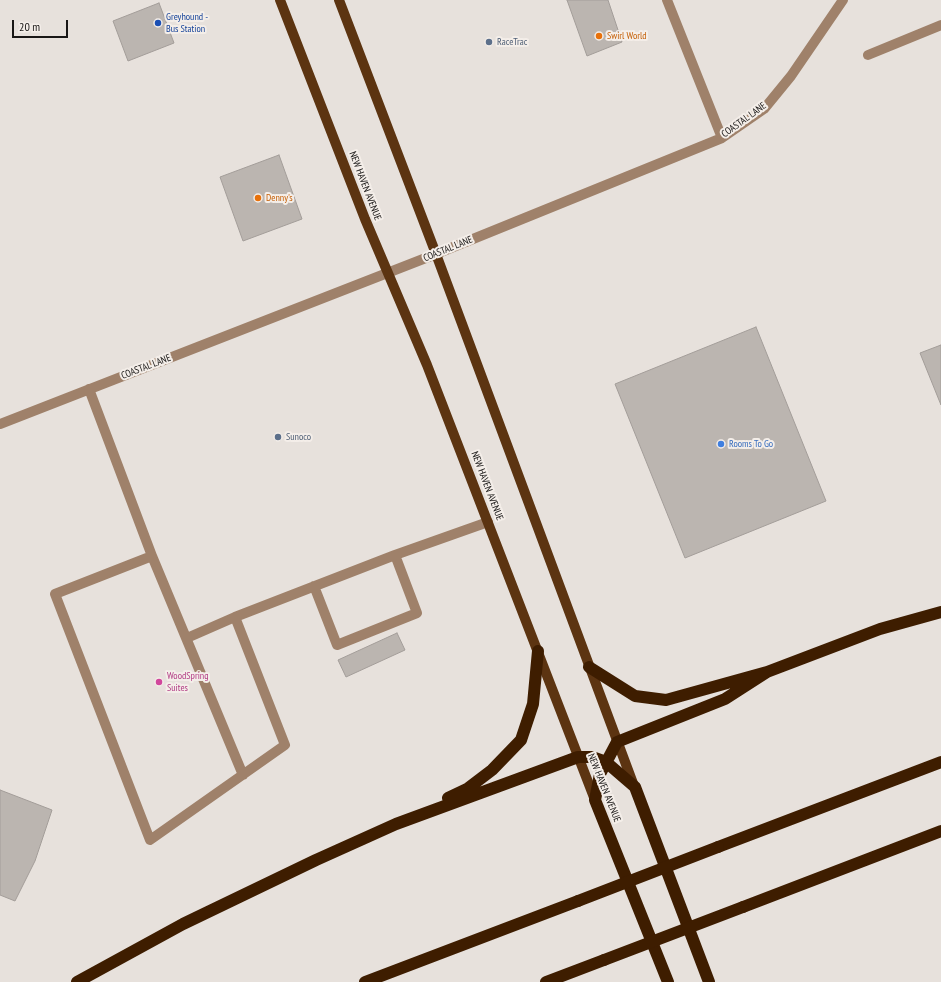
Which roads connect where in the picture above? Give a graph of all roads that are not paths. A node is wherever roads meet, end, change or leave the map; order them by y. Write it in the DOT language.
graph roads {
  1 [pos="280,0"];
  2 [pos="339,0"];
  3 [pos="667,0"];
  4 [pos="843,0"];
  5 [pos="941,25"];
  6 [pos="868,55"];
  7 [pos="722,138"];
  8 [pos="436,254"];
  9 [pos="387,272"];
  10 [pos="89,389"];
  11 [pos="0,424"];
  12 [pos="488,522"];
  13 [pos="395,555"];
  14 [pos="152,556"];
  15 [pos="314,586"];
  16 [pos="941,612"];
  17 [pos="235,617"];
  18 [pos="186,638"];
  19 [pos="538,651"];
  20 [pos="590,666"];
  21 [pos="767,672"];
  22 [pos="617,742"];
  23 [pos="578,757"];
  24 [pos="606,762"];
  25 [pos="941,762"];
  26 [pos="243,775"];
  27 [pos="635,788"];
  28 [pos="595,800"];
  29 [pos="396,824"];
  30 [pos="941,831"];
  31 [pos="77,982"];
  32 [pos="365,982"];
  33 [pos="546,982"];
  34 [pos="668,982"];
  35 [pos="709,982"];
  1 -- 9 [label="main road, NEW HAVEN AVENUE"];
  2 -- 8 [label="main road"];
  3 -- 7 [label="street"];
  4 -- 7 [label="street, COASTAL LANE"];
  5 -- 6 [label="street"];
  7 -- 8 [label="street, COASTAL LANE"];
  8 -- 9 [label="street, COASTAL LANE"];
  8 -- 20 [label="main road"];
  9 -- 10 [label="street, COASTAL LANE"];
  9 -- 12 [label="main road, NEW HAVEN AVENUE"];
  10 -- 11 [label="street, COASTAL LANE"];
  10 -- 14 [label="street"];
  12 -- 13 [label="street"];
  12 -- 19 [label="main road, NEW HAVEN AVENUE"];
  13 -- 15 [label="street"];
  13 -- 15 [label="street"];
  14 -- 18 [label="street"];
  14 -- 26 [label="street"];
  15 -- 17 [label="street"];
  16 -- 21 [label="highway"];
  17 -- 18 [label="street"];
  17 -- 26 [label="street"];
  18 -- 26 [label="street"];
  19 -- 23 [label="main road, NEW HAVEN AVENUE"];
  19 -- 29 [label="highway"];
  20 -- 21 [label="highway"];
  20 -- 22 [label="main road"];
  21 -- 22 [label="highway"];
  22 -- 24 [label="highway"];
  22 -- 27 [label="main road"];
  23 -- 24 [label="highway"];
  23 -- 28 [label="main road, NEW HAVEN AVENUE"];
  23 -- 29 [label="highway"];
  24 -- 27 [label="highway"];
  24 -- 28 [label="highway"];
  25 -- 32 [label="highway, bridge"];
  27 -- 35 [label="highway"];
  28 -- 34 [label="highway, NEW HAVEN AVENUE"];
  29 -- 31 [label="highway"];
  30 -- 33 [label="highway, bridge"];
}
